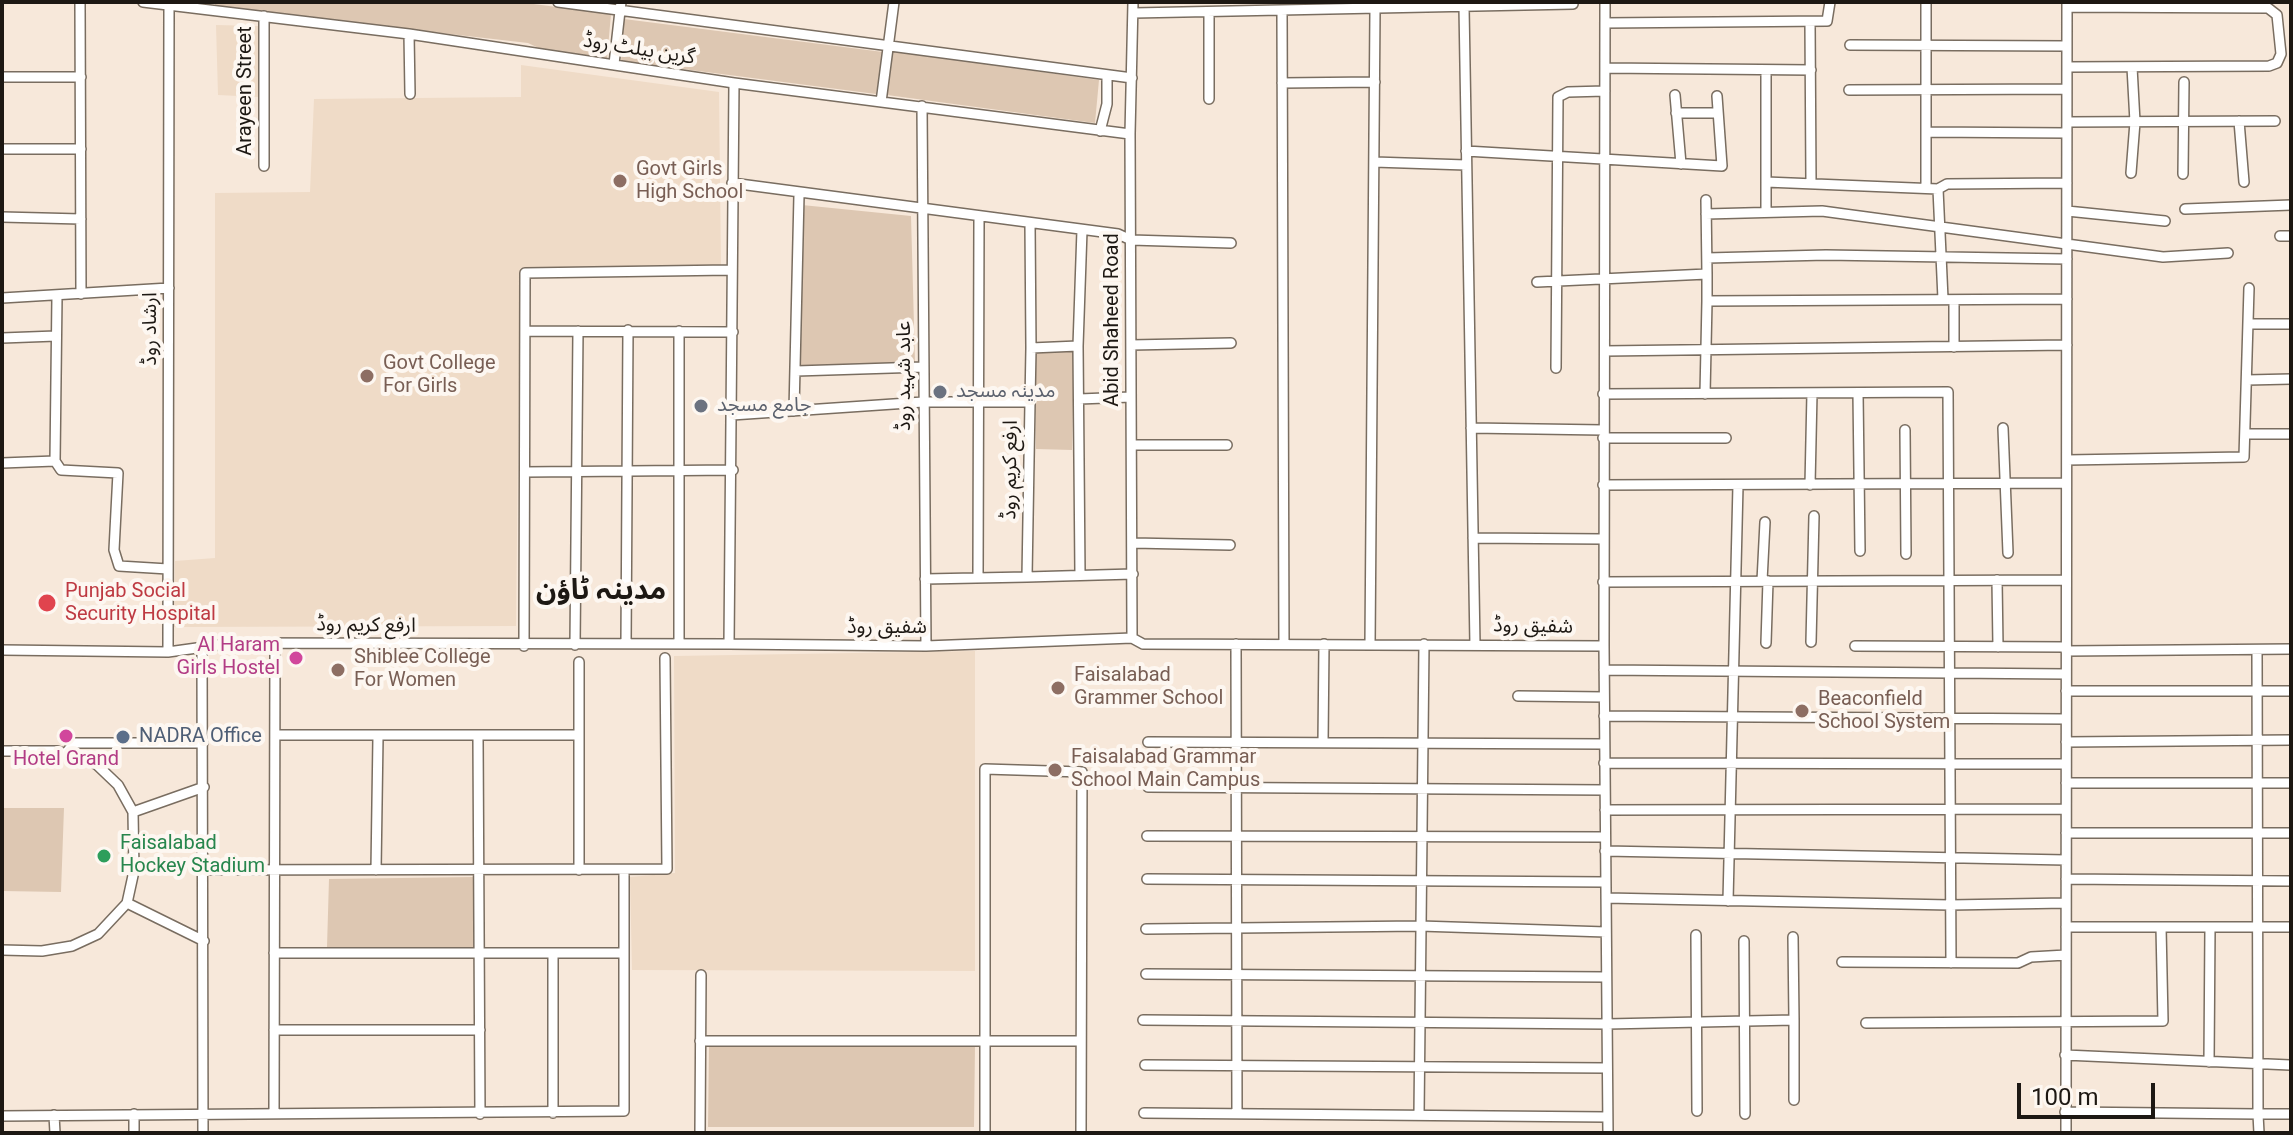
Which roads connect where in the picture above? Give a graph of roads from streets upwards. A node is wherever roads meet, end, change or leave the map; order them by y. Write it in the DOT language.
graph roads {
  1 [pos="80,2"];
  2 [pos="143,2"];
  3 [pos="558,2"];
  4 [pos="894,2"];
  5 [pos="1133,2"];
  6 [pos="1605,2"];
  7 [pos="1830,2"];
  8 [pos="1926,2"];
  9 [pos="1573,4"];
  10 [pos="2067,5"];
  11 [pos="169,6"];
  12 [pos="210,6"];
  13 [pos="620,6"];
  14 [pos="1333,6"];
  15 [pos="1388,6"];
  16 [pos="1263,7"];
  17 [pos="1464,7"];
  18 [pos="1195,8"];
  19 [pos="1375,10"];
  20 [pos="1282,12"];
  21 [pos="1134,13"];
  22 [pos="1209,13"];
  23 [pos="264,16"];
  24 [pos="1810,22"];
  25 [pos="1605,23"];
  26 [pos="409,34"];
  27 [pos="1926,43"];
  28 [pos="1850,45"];
  29 [pos="2067,46"];
  30 [pos="889,47"];
  31 [pos="614,64"];
  32 [pos="2067,67"];
  33 [pos="2132,67"];
  34 [pos="1605,68"];
  35 [pos="1766,70"];
  36 [pos="1811,70"];
  37 [pos="1107,76"];
  38 [pos="2,77"];
  39 [pos="81,77"];
  40 [pos="1132,78"];
  41 [pos="1375,82"];
  42 [pos="2184,82"];
  43 [pos="734,83"];
  44 [pos="1282,83"];
  45 [pos="2067,89"];
  46 [pos="1849,90"];
  47 [pos="1605,91"];
  48 [pos="1926,91"];
  49 [pos="410,94"];
  50 [pos="1675,95"];
  51 [pos="1717,96"];
  52 [pos="1209,99"];
  53 [pos="881,102"];
  54 [pos="922,106"];
  55 [pos="1676,113"];
  56 [pos="1718,113"];
  57 [pos="2239,121"];
  58 [pos="2275,121"];
  59 [pos="2135,122"];
  60 [pos="2184,122"];
  61 [pos="2067,128"];
  62 [pos="1100,131"];
  63 [pos="1926,132"];
  64 [pos="1130,134"];
  65 [pos="2,149"];
  66 [pos="81,149"];
  67 [pos="1466,151"];
  68 [pos="1558,157"];
  69 [pos="1606,160"];
  70 [pos="1374,162"];
  71 [pos="1681,164"];
  72 [pos="1466,165"];
  73 [pos="264,166"];
  74 [pos="2131,173"];
  75 [pos="2183,174"];
  76 [pos="1766,182"];
  77 [pos="1811,182"];
  78 [pos="2244,182"];
  79 [pos="732,183"];
  80 [pos="2067,183"];
  81 [pos="1926,187"];
  82 [pos="1938,189"];
  83 [pos="799,195"];
  84 [pos="1706,200"];
  85 [pos="2291,205"];
  86 [pos="2185,209"];
  87 [pos="923,211"];
  88 [pos="2067,211"];
  89 [pos="1766,212"];
  90 [pos="1706,214"];
  91 [pos="2,217"];
  92 [pos="979,218"];
  93 [pos="81,219"];
  94 [pos="2165,221"];
  95 [pos="1030,224"];
  96 [pos="1942,226"];
  97 [pos="1082,230"];
  98 [pos="1131,240"];
  99 [pos="1231,243"];
  100 [pos="2067,245"];
  101 [pos="2228,253"];
  102 [pos="1943,257"];
  103 [pos="1707,258"];
  104 [pos="2067,259"];
  105 [pos="730,270"];
  106 [pos="1707,274"];
  107 [pos="1559,281"];
  108 [pos="1606,281"];
  109 [pos="1537,282"];
  110 [pos="169,288"];
  111 [pos="2249,288"];
  112 [pos="81,294"];
  113 [pos="57,296"];
  114 [pos="2,298"];
  115 [pos="1948,299"];
  116 [pos="2067,299"];
  117 [pos="1707,301"];
  118 [pos="2249,324"];
  119 [pos="2291,324"];
  120 [pos="628,330"];
  121 [pos="527,331"];
  122 [pos="578,331"];
  123 [pos="679,331"];
  124 [pos="733,332"];
  125 [pos="56,336"];
  126 [pos="2,338"];
  127 [pos="1231,343"];
  128 [pos="1131,345"];
  129 [pos="2067,345"];
  130 [pos="1078,346"];
  131 [pos="1954,347"];
  132 [pos="1031,348"];
  133 [pos="1706,349"];
  134 [pos="1605,351"];
  135 [pos="923,367"];
  136 [pos="1556,368"];
  137 [pos="796,371"];
  138 [pos="2291,379"];
  139 [pos="2247,380"];
  140 [pos="1812,393"];
  141 [pos="1858,393"];
  142 [pos="1603,394"];
  143 [pos="1705,394"];
  144 [pos="1131,397"];
  145 [pos="1079,399"];
  146 [pos="978,400"];
  147 [pos="923,402"];
  148 [pos="1030,402"];
  149 [pos="794,411"];
  150 [pos="732,415"];
  151 [pos="1471,428"];
  152 [pos="2003,428"];
  153 [pos="1905,430"];
  154 [pos="1603,434"];
  155 [pos="2246,434"];
  156 [pos="2291,434"];
  157 [pos="1726,438"];
  158 [pos="1132,445"];
  159 [pos="1227,445"];
  160 [pos="2067,460"];
  161 [pos="55,461"];
  162 [pos="2,463"];
  163 [pos="627,470"];
  164 [pos="678,470"];
  165 [pos="733,470"];
  166 [pos="575,471"];
  167 [pos="525,472"];
  168 [pos="1949,483"];
  169 [pos="2005,483"];
  170 [pos="2066,483"];
  171 [pos="1859,484"];
  172 [pos="1905,484"];
  173 [pos="1603,485"];
  174 [pos="1738,485"];
  175 [pos="1810,485"];
  176 [pos="1814,516"];
  177 [pos="1765,522"];
  178 [pos="1473,538"];
  179 [pos="1603,539"];
  180 [pos="1133,543"];
  181 [pos="1230,545"];
  182 [pos="1860,551"];
  183 [pos="2008,553"];
  184 [pos="1906,554"];
  185 [pos="168,569"];
  186 [pos="1133,574"];
  187 [pos="1080,575"];
  188 [pos="1027,577"];
  189 [pos="978,578"];
  190 [pos="925,579"];
  191 [pos="1949,579"];
  192 [pos="1811,580"];
  193 [pos="1997,580"];
  194 [pos="2066,580"];
  195 [pos="1735,581"];
  196 [pos="1765,581"];
  197 [pos="1603,582"];
  198 [pos="1132,638"];
  199 [pos="1811,642"];
  200 [pos="275,643"];
  201 [pos="1766,643"];
  202 [pos="626,644"];
  203 [pos="679,644"];
  204 [pos="729,644"];
  205 [pos="1236,644"];
  206 [pos="1284,644"];
  207 [pos="1324,644"];
  208 [pos="1370,644"];
  209 [pos="1424,644"];
  210 [pos="1475,644"];
  211 [pos="575,645"];
  212 [pos="524,646"];
  213 [pos="926,646"];
  214 [pos="1604,646"];
  215 [pos="1855,646"];
  216 [pos="1949,647"];
  217 [pos="1998,647"];
  218 [pos="202,649"];
  219 [pos="2066,649"];
  220 [pos="2291,649"];
  221 [pos="2,650"];
  222 [pos="2257,650"];
  223 [pos="168,652"];
  224 [pos="665,658"];
  225 [pos="579,662"];
  226 [pos="1604,670"];
  227 [pos="1733,671"];
  228 [pos="1950,673"];
  229 [pos="2066,674"];
  230 [pos="2066,691"];
  231 [pos="2258,691"];
  232 [pos="2291,691"];
  233 [pos="1518,696"];
  234 [pos="1604,697"];
  235 [pos="1604,716"];
  236 [pos="1732,718"];
  237 [pos="1950,719"];
  238 [pos="2066,719"];
  239 [pos="275,735"];
  240 [pos="578,735"];
  241 [pos="378,737"];
  242 [pos="478,737"];
  243 [pos="2258,740"];
  244 [pos="2291,740"];
  245 [pos="1148,742"];
  246 [pos="1236,742"];
  247 [pos="2066,742"];
  248 [pos="203,743"];
  249 [pos="1323,743"];
  250 [pos="1423,743"];
  251 [pos="1604,744"];
  252 [pos="2,751"];
  253 [pos="66,753"];
  254 [pos="1604,763"];
  255 [pos="1731,764"];
  256 [pos="2066,764"];
  257 [pos="1950,765"];
  258 [pos="2066,783"];
  259 [pos="2259,783"];
  260 [pos="2291,783"];
  261 [pos="204,787"];
  262 [pos="1148,787"];
  263 [pos="1236,788"];
  264 [pos="1422,789"];
  265 [pos="1605,790"];
  266 [pos="1730,809"];
  267 [pos="1950,809"];
  268 [pos="2066,809"];
  269 [pos="1605,810"];
  270 [pos="133,812"];
  271 [pos="2066,833"];
  272 [pos="2259,833"];
  273 [pos="2291,833"];
  274 [pos="1147,836"];
  275 [pos="1236,836"];
  276 [pos="1422,837"];
  277 [pos="1605,837"];
  278 [pos="1605,851"];
  279 [pos="1729,854"];
  280 [pos="1950,858"];
  281 [pos="2066,860"];
  282 [pos="204,870"];
  283 [pos="274,870"];
  284 [pos="376,870"];
  285 [pos="480,870"];
  286 [pos="579,870"];
  287 [pos="624,870"];
  288 [pos="1147,879"];
  289 [pos="2066,879"];
  290 [pos="1236,880"];
  291 [pos="2259,880"];
  292 [pos="1421,881"];
  293 [pos="2291,881"];
  294 [pos="1605,882"];
  295 [pos="1606,898"];
  296 [pos="1728,901"];
  297 [pos="127,903"];
  298 [pos="2066,903"];
  299 [pos="1950,905"];
  300 [pos="1420,926"];
  301 [pos="2259,926"];
  302 [pos="2066,927"];
  303 [pos="2161,927"];
  304 [pos="2210,927"];
  305 [pos="2291,927"];
  306 [pos="1146,929"];
  307 [pos="1236,929"];
  308 [pos="1606,932"];
  309 [pos="1696,935"];
  310 [pos="1793,937"];
  311 [pos="204,941"];
  312 [pos="1744,941"];
  313 [pos="2,950"];
  314 [pos="480,952"];
  315 [pos="274,953"];
  316 [pos="553,953"];
  317 [pos="624,953"];
  318 [pos="2066,955"];
  319 [pos="1842,962"];
  320 [pos="1951,963"];
  321 [pos="1146,974"];
  322 [pos="701,975"];
  323 [pos="1236,975"];
  324 [pos="1420,976"];
  325 [pos="1606,977"];
  326 [pos="1143,1020"];
  327 [pos="1746,1020"];
  328 [pos="1794,1020"];
  329 [pos="1237,1021"];
  330 [pos="1697,1021"];
  331 [pos="2066,1021"];
  332 [pos="1420,1022"];
  333 [pos="1866,1023"];
  334 [pos="1607,1024"];
  335 [pos="274,1030"];
  336 [pos="480,1030"];
  337 [pos="984,1040"];
  338 [pos="700,1041"];
  339 [pos="1080,1041"];
  340 [pos="2065,1055"];
  341 [pos="2209,1062"];
  342 [pos="2259,1064"];
  343 [pos="1145,1065"];
  344 [pos="1237,1065"];
  345 [pos="2290,1065"];
  346 [pos="1420,1067"];
  347 [pos="1607,1068"];
  348 [pos="1794,1100"];
  349 [pos="1697,1111"];
  350 [pos="274,1112"];
  351 [pos="2065,1112"];
  352 [pos="203,1113"];
  353 [pos="553,1113"];
  354 [pos="1144,1113"];
  355 [pos="134,1114"];
  356 [pos="480,1114"];
  357 [pos="1237,1114"];
  358 [pos="1745,1114"];
  359 [pos="2258,1114"];
  360 [pos="2291,1114"];
  361 [pos="54,1115"];
  362 [pos="1419,1115"];
  363 [pos="2,1116"];
  364 [pos="1607,1117"];
  365 [pos="55,1133"];
  366 [pos="134,1133"];
  367 [pos="203,1133"];
  368 [pos="700,1133"];
  369 [pos="985,1133"];
  370 [pos="1081,1133"];
  371 [pos="1608,1133"];
  372 [pos="2066,1133"];
  373 [pos="2259,1133"];
  1 -- 39 [label="street"];
  2 -- 11 [label="street, گرین بیلٹ روڈ"];
  3 -- 13 [label="street, گرین بیلٹ روڈ"];
  4 -- 30 [label="street"];
  5 -- 21 [label="street, Abid Shaheed Road"];
  6 -- 25 [label="street"];
  7 -- 24 [label="street"];
  8 -- 27 [label="street"];
  9 -- 17 [label="street"];
  10 -- 29 [label="street"];
  10 -- 33 [label="street"];
  11 -- 12 [label="street, گرین بیلٹ روڈ"];
  11 -- 110 [label="street, ارشاد روڈ"];
  12 -- 23 [label="street, گرین بیلٹ روڈ"];
  13 -- 30 [label="street, گرین بیلٹ روڈ"];
  13 -- 31 [label="street"];
  14 -- 19 [label="street"];
  14 -- 20 [label="street"];
  15 -- 17 [label="street"];
  15 -- 19 [label="street"];
  16 -- 20 [label="street"];
  16 -- 22 [label="street"];
  17 -- 67 [label="street"];
  18 -- 21 [label="street"];
  18 -- 22 [label="street"];
  19 -- 41 [label="street"];
  20 -- 44 [label="street"];
  21 -- 40 [label="street, Abid Shaheed Road"];
  22 -- 52 [label="street"];
  23 -- 26 [label="street, گرین بیلٹ روڈ"];
  23 -- 73 [label="street, Arayeen Street"];
  24 -- 25 [label="street"];
  24 -- 36 [label="street"];
  25 -- 34 [label="street"];
  26 -- 31 [label="street, گرین بیلٹ روڈ"];
  26 -- 49 [label="street"];
  27 -- 28 [label="street"];
  27 -- 29 [label="street"];
  27 -- 48 [label="street"];
  29 -- 32 [label="street"];
  30 -- 37 [label="street, گرین بیلٹ روڈ"];
  30 -- 53 [label="street"];
  31 -- 43 [label="street, گرین بیلٹ روڈ"];
  32 -- 33 [label="street"];
  32 -- 45 [label="street"];
  33 -- 59 [label="street"];
  34 -- 35 [label="street"];
  34 -- 47 [label="street"];
  35 -- 36 [label="street"];
  35 -- 76 [label="street"];
  36 -- 77 [label="street"];
  37 -- 40 [label="street, گرین بیلٹ روڈ"];
  37 -- 62 [label="street"];
  38 -- 39 [label="street"];
  39 -- 66 [label="street"];
  40 -- 64 [label="street, Abid Shaheed Road"];
  41 -- 44 [label="street"];
  41 -- 70 [label="street"];
  42 -- 60 [label="street"];
  43 -- 53 [label="street, گرین بیلٹ روڈ"];
  43 -- 79 [label="street"];
  44 -- 206 [label="street"];
  45 -- 48 [label="street"];
  45 -- 61 [label="street"];
  46 -- 48 [label="street"];
  47 -- 68 [label="street"];
  47 -- 69 [label="street"];
  48 -- 63 [label="street"];
  50 -- 55 [label="street"];
  51 -- 56 [label="street"];
  53 -- 54 [label="street, گرین بیلٹ روڈ"];
  54 -- 62 [label="street, گرین بیلٹ روڈ"];
  54 -- 87 [label="street, عابد شہید روڈ"];
  55 -- 56 [label="street"];
  55 -- 71 [label="street"];
  56 -- 71 [label="street"];
  57 -- 58 [label="street"];
  57 -- 60 [label="street"];
  57 -- 78 [label="street"];
  59 -- 60 [label="street"];
  59 -- 61 [label="street"];
  59 -- 74 [label="street"];
  60 -- 75 [label="street"];
  61 -- 63 [label="street"];
  61 -- 80 [label="street"];
  62 -- 64 [label="street, گرین بیلٹ روڈ"];
  63 -- 81 [label="street"];
  64 -- 98 [label="street, Abid Shaheed Road"];
  65 -- 66 [label="street"];
  66 -- 93 [label="street"];
  67 -- 68 [label="street"];
  67 -- 72 [label="street"];
  68 -- 69 [label="street"];
  68 -- 107 [label="street"];
  69 -- 71 [label="street"];
  69 -- 108 [label="street"];
  70 -- 72 [label="street"];
  70 -- 208 [label="street"];
  72 -- 151 [label="street"];
  76 -- 77 [label="street"];
  76 -- 89 [label="street"];
  77 -- 81 [label="street"];
  79 -- 83 [label="street"];
  79 -- 105 [label="street"];
  80 -- 82 [label="street"];
  80 -- 88 [label="street"];
  81 -- 82 [label="street"];
  82 -- 96 [label="street"];
  83 -- 87 [label="street"];
  83 -- 137 [label="street"];
  84 -- 90 [label="street"];
  85 -- 86 [label="street"];
  87 -- 92 [label="street"];
  87 -- 135 [label="street, عابد شہید روڈ"];
  88 -- 94 [label="street"];
  88 -- 100 [label="street"];
  89 -- 90 [label="street"];
  89 -- 96 [label="street"];
  90 -- 103 [label="street"];
  91 -- 93 [label="street"];
  92 -- 95 [label="street"];
  92 -- 146 [label="street"];
  93 -- 112 [label="street"];
  95 -- 97 [label="street"];
  95 -- 132 [label="street"];
  96 -- 100 [label="street"];
  96 -- 102 [label="street"];
  97 -- 98 [label="street"];
  97 -- 130 [label="street"];
  98 -- 99 [label="street"];
  98 -- 128 [label="street, Abid Shaheed Road"];
  100 -- 101 [label="street"];
  100 -- 104 [label="street"];
  102 -- 103 [label="street"];
  102 -- 104 [label="street"];
  102 -- 115 [label="street"];
  103 -- 106 [label="street"];
  104 -- 116 [label="street"];
  105 -- 121 [label="street"];
  105 -- 124 [label="street"];
  106 -- 108 [label="street"];
  106 -- 117 [label="street"];
  107 -- 108 [label="street"];
  107 -- 109 [label="street"];
  107 -- 136 [label="street"];
  108 -- 134 [label="street"];
  110 -- 112 [label="street"];
  110 -- 185 [label="street, ارشاد روڈ"];
  111 -- 118 [label="street"];
  112 -- 113 [label="street"];
  113 -- 114 [label="street"];
  113 -- 125 [label="street"];
  115 -- 116 [label="street"];
  115 -- 117 [label="street"];
  115 -- 131 [label="street"];
  116 -- 129 [label="street"];
  117 -- 133 [label="street"];
  118 -- 119 [label="street"];
  118 -- 139 [label="street"];
  120 -- 122 [label="street"];
  120 -- 123 [label="street"];
  120 -- 163 [label="street"];
  121 -- 122 [label="street"];
  121 -- 167 [label="street"];
  122 -- 166 [label="street"];
  123 -- 124 [label="street"];
  123 -- 164 [label="street"];
  124 -- 150 [label="street"];
  125 -- 126 [label="street"];
  125 -- 161 [label="street"];
  127 -- 128 [label="street"];
  128 -- 144 [label="street, Abid Shaheed Road"];
  129 -- 131 [label="street"];
  129 -- 160 [label="street"];
  130 -- 132 [label="street"];
  130 -- 145 [label="street"];
  131 -- 133 [label="street"];
  132 -- 148 [label="street"];
  133 -- 134 [label="street"];
  133 -- 143 [label="street"];
  134 -- 142 [label="street"];
  135 -- 137 [label="street"];
  135 -- 147 [label="street, عابد شہید روڈ"];
  137 -- 149 [label="street"];
  138 -- 139 [label="street"];
  139 -- 155 [label="street"];
  140 -- 141 [label="street"];
  140 -- 143 [label="street"];
  140 -- 175 [label="street"];
  141 -- 168 [label="street"];
  141 -- 171 [label="street"];
  142 -- 143 [label="street"];
  142 -- 154 [label="street"];
  144 -- 145 [label="street"];
  144 -- 158 [label="street, Abid Shaheed Road"];
  145 -- 187 [label="street"];
  146 -- 147 [label="street, ارفع کریم روڈ"];
  146 -- 148 [label="street, ارفع کریم روڈ"];
  146 -- 189 [label="street"];
  147 -- 149 [label="street, ارفع کریم روڈ"];
  147 -- 190 [label="street, عابد شہید روڈ"];
  148 -- 188 [label="street, ارفع کریم روڈ"];
  149 -- 150 [label="street, ارفع کریم روڈ"];
  150 -- 165 [label="street"];
  151 -- 154 [label="street"];
  151 -- 178 [label="street"];
  152 -- 169 [label="street"];
  153 -- 172 [label="street"];
  154 -- 157 [label="street"];
  154 -- 173 [label="street"];
  155 -- 156 [label="street"];
  155 -- 160 [label="street"];
  158 -- 159 [label="street"];
  158 -- 180 [label="street, Abid Shaheed Road"];
  160 -- 170 [label="street"];
  161 -- 162 [label="street"];
  161 -- 185 [label="street"];
  163 -- 164 [label="street"];
  163 -- 166 [label="street"];
  163 -- 202 [label="street"];
  164 -- 165 [label="street"];
  164 -- 203 [label="street"];
  165 -- 204 [label="street"];
  166 -- 167 [label="street"];
  166 -- 211 [label="street"];
  167 -- 212 [label="street"];
  168 -- 169 [label="street"];
  168 -- 172 [label="street"];
  168 -- 191 [label="street"];
  169 -- 170 [label="street"];
  169 -- 183 [label="street"];
  170 -- 194 [label="street"];
  171 -- 172 [label="street"];
  171 -- 175 [label="street"];
  171 -- 182 [label="street"];
  172 -- 184 [label="street"];
  173 -- 174 [label="street"];
  173 -- 179 [label="street"];
  174 -- 175 [label="street"];
  174 -- 195 [label="street"];
  176 -- 192 [label="street"];
  177 -- 196 [label="street"];
  178 -- 179 [label="street"];
  178 -- 210 [label="street"];
  179 -- 197 [label="street"];
  180 -- 181 [label="street"];
  180 -- 186 [label="street, Abid Shaheed Road"];
  185 -- 223 [label="street, ارشاد روڈ"];
  186 -- 187 [label="street"];
  186 -- 198 [label="street, Abid Shaheed Road"];
  187 -- 188 [label="street"];
  188 -- 189 [label="street"];
  189 -- 190 [label="street"];
  190 -- 213 [label="street, عابد شہید روڈ"];
  191 -- 192 [label="street"];
  191 -- 193 [label="street"];
  191 -- 216 [label="street"];
  192 -- 196 [label="street"];
  192 -- 199 [label="street"];
  193 -- 194 [label="street"];
  193 -- 217 [label="street"];
  194 -- 219 [label="street"];
  195 -- 196 [label="street"];
  195 -- 197 [label="street"];
  195 -- 227 [label="street"];
  196 -- 201 [label="street"];
  197 -- 214 [label="street"];
  198 -- 205 [label="street, شفیق روڈ"];
  198 -- 213 [label="street, شفیق روڈ"];
  200 -- 212 [label="street, ارفع کریم روڈ"];
  200 -- 218 [label="street, ارفع کریم روڈ"];
  200 -- 239 [label="street"];
  202 -- 203 [label="street, ارفع کریم روڈ"];
  202 -- 211 [label="street, ارفع کریم روڈ"];
  203 -- 204 [label="street, ارفع کریم روڈ"];
  204 -- 213 [label="street, شفیق روڈ"];
  205 -- 206 [label="street, شفیق روڈ"];
  205 -- 246 [label="street"];
  206 -- 207 [label="street, شفیق روڈ"];
  207 -- 208 [label="street, شفیق روڈ"];
  207 -- 249 [label="street"];
  208 -- 209 [label="street, شفیق روڈ"];
  209 -- 210 [label="street, شفیق روڈ"];
  209 -- 250 [label="street"];
  210 -- 214 [label="street, شفیق روڈ"];
  211 -- 212 [label="street, ارفع کریم روڈ"];
  214 -- 226 [label="street"];
  215 -- 216 [label="street"];
  216 -- 217 [label="street"];
  216 -- 228 [label="street"];
  217 -- 219 [label="street"];
  218 -- 223 [label="street, ارفع کریم روڈ"];
  218 -- 248 [label="street"];
  219 -- 222 [label="street"];
  219 -- 229 [label="street"];
  220 -- 222 [label="street"];
  221 -- 223 [label="street, ارفع کریم روڈ"];
  222 -- 231 [label="street"];
  224 -- 287 [label="street"];
  225 -- 240 [label="street"];
  226 -- 227 [label="street"];
  226 -- 234 [label="street"];
  227 -- 228 [label="street"];
  227 -- 236 [label="street"];
  228 -- 229 [label="street"];
  228 -- 237 [label="street"];
  229 -- 230 [label="street"];
  230 -- 231 [label="street"];
  230 -- 238 [label="street"];
  231 -- 232 [label="street"];
  231 -- 243 [label="street"];
  233 -- 234 [label="street"];
  234 -- 235 [label="street"];
  235 -- 236 [label="street"];
  235 -- 251 [label="street"];
  236 -- 237 [label="street"];
  236 -- 255 [label="street"];
  237 -- 238 [label="street"];
  237 -- 257 [label="street"];
  238 -- 247 [label="street"];
  239 -- 241 [label="street"];
  239 -- 283 [label="street"];
  240 -- 242 [label="street"];
  240 -- 286 [label="street"];
  241 -- 242 [label="street"];
  241 -- 284 [label="street"];
  242 -- 285 [label="street"];
  243 -- 244 [label="street"];
  243 -- 247 [label="street"];
  243 -- 259 [label="street"];
  245 -- 246 [label="street"];
  246 -- 249 [label="street"];
  246 -- 263 [label="street"];
  247 -- 256 [label="street"];
  248 -- 253 [label="street"];
  248 -- 261 [label="street"];
  249 -- 250 [label="street"];
  250 -- 251 [label="street"];
  250 -- 264 [label="street"];
  251 -- 254 [label="street"];
  252 -- 253 [label="street"];
  253 -- 270 [label="street"];
  254 -- 255 [label="street"];
  254 -- 265 [label="street"];
  255 -- 257 [label="street"];
  255 -- 266 [label="street"];
  256 -- 257 [label="street"];
  256 -- 258 [label="street"];
  257 -- 267 [label="street"];
  258 -- 259 [label="street"];
  258 -- 268 [label="street"];
  259 -- 260 [label="street"];
  259 -- 272 [label="street"];
  261 -- 270 [label="street"];
  261 -- 282 [label="street"];
  262 -- 263 [label="street"];
  263 -- 264 [label="street"];
  263 -- 275 [label="street"];
  264 -- 265 [label="street"];
  264 -- 276 [label="street"];
  265 -- 269 [label="street"];
  266 -- 267 [label="street"];
  266 -- 269 [label="street"];
  266 -- 279 [label="street"];
  267 -- 268 [label="street"];
  267 -- 280 [label="street"];
  268 -- 271 [label="street"];
  269 -- 277 [label="street"];
  270 -- 297 [label="street"];
  271 -- 272 [label="street"];
  271 -- 281 [label="street"];
  272 -- 273 [label="street"];
  272 -- 291 [label="street"];
  274 -- 275 [label="street"];
  275 -- 276 [label="street"];
  275 -- 290 [label="street"];
  276 -- 277 [label="street"];
  276 -- 292 [label="street"];
  277 -- 278 [label="street"];
  278 -- 279 [label="street"];
  278 -- 294 [label="street"];
  279 -- 280 [label="street"];
  279 -- 296 [label="street"];
  280 -- 281 [label="street"];
  280 -- 299 [label="street"];
  281 -- 289 [label="street"];
  282 -- 283 [label="street"];
  282 -- 311 [label="street"];
  283 -- 284 [label="street"];
  283 -- 315 [label="street"];
  284 -- 285 [label="street"];
  285 -- 286 [label="street"];
  285 -- 314 [label="street"];
  286 -- 287 [label="street"];
  287 -- 317 [label="street"];
  288 -- 290 [label="street"];
  289 -- 291 [label="street"];
  289 -- 298 [label="street"];
  290 -- 292 [label="street"];
  290 -- 307 [label="street"];
  291 -- 293 [label="street"];
  291 -- 301 [label="street"];
  292 -- 294 [label="street"];
  292 -- 300 [label="street"];
  294 -- 295 [label="street"];
  295 -- 296 [label="street"];
  295 -- 308 [label="street"];
  296 -- 299 [label="street"];
  297 -- 311 [label="street"];
  297 -- 313 [label="street"];
  298 -- 299 [label="street"];
  298 -- 302 [label="street"];
  299 -- 320 [label="street"];
  300 -- 307 [label="street"];
  300 -- 308 [label="street"];
  300 -- 324 [label="street"];
  301 -- 304 [label="street"];
  301 -- 305 [label="street"];
  301 -- 342 [label="street"];
  302 -- 303 [label="street"];
  302 -- 318 [label="street"];
  303 -- 304 [label="street"];
  303 -- 331 [label="street"];
  304 -- 341 [label="street"];
  306 -- 307 [label="street"];
  307 -- 323 [label="street"];
  308 -- 325 [label="street"];
  309 -- 330 [label="street"];
  310 -- 328 [label="street"];
  311 -- 352 [label="street"];
  312 -- 327 [label="street"];
  314 -- 315 [label="street"];
  314 -- 316 [label="street"];
  314 -- 336 [label="street"];
  315 -- 335 [label="street"];
  316 -- 317 [label="street"];
  316 -- 353 [label="street"];
  317 -- 353 [label="street"];
  318 -- 320 [label="street"];
  318 -- 331 [label="street"];
  319 -- 320 [label="street"];
  321 -- 323 [label="street"];
  322 -- 338 [label="street"];
  323 -- 324 [label="street"];
  323 -- 329 [label="street"];
  324 -- 325 [label="street"];
  324 -- 332 [label="street"];
  325 -- 334 [label="street"];
  326 -- 329 [label="street"];
  327 -- 328 [label="street"];
  327 -- 330 [label="street"];
  327 -- 358 [label="street"];
  328 -- 348 [label="street"];
  329 -- 332 [label="street"];
  329 -- 344 [label="street"];
  330 -- 334 [label="street"];
  330 -- 349 [label="street"];
  331 -- 333 [label="street"];
  331 -- 340 [label="street"];
  332 -- 334 [label="street"];
  332 -- 346 [label="street"];
  334 -- 347 [label="street"];
  335 -- 336 [label="street"];
  335 -- 350 [label="street"];
  336 -- 356 [label="street"];
  337 -- 338 [label="street"];
  337 -- 339 [label="street"];
  337 -- 339 [label="street"];
  337 -- 369 [label="street"];
  338 -- 368 [label="street"];
  339 -- 370 [label="street"];
  340 -- 341 [label="street"];
  340 -- 351 [label="street"];
  341 -- 342 [label="street"];
  342 -- 345 [label="street"];
  342 -- 359 [label="street"];
  343 -- 344 [label="street"];
  344 -- 346 [label="street"];
  344 -- 357 [label="street"];
  346 -- 347 [label="street"];
  346 -- 362 [label="street"];
  347 -- 364 [label="street"];
  350 -- 352 [label="street"];
  350 -- 356 [label="street"];
  351 -- 359 [label="street"];
  351 -- 372 [label="street"];
  352 -- 355 [label="street"];
  352 -- 367 [label="street"];
  353 -- 356 [label="street"];
  354 -- 357 [label="street"];
  355 -- 361 [label="street"];
  355 -- 366 [label="street"];
  357 -- 362 [label="street"];
  359 -- 360 [label="street"];
  359 -- 373 [label="street"];
  361 -- 363 [label="street"];
  361 -- 365 [label="street"];
  362 -- 364 [label="street"];
  364 -- 371 [label="street"];
}
